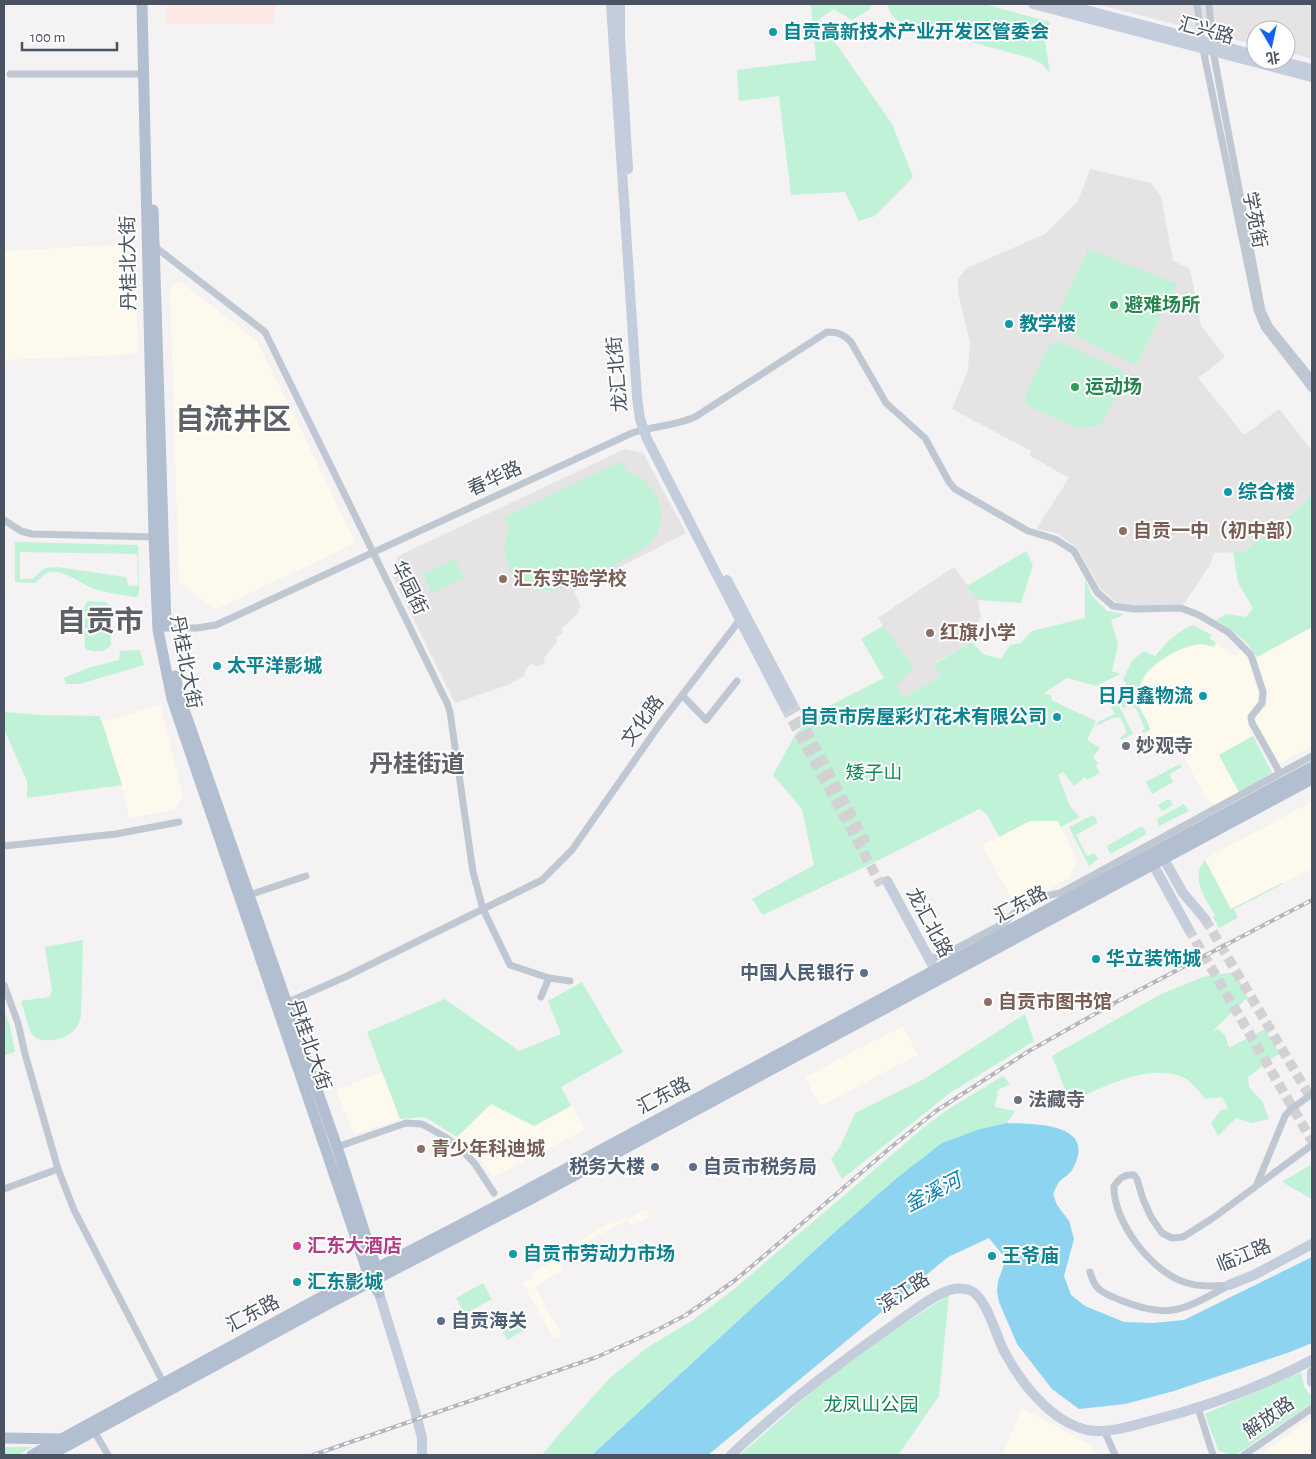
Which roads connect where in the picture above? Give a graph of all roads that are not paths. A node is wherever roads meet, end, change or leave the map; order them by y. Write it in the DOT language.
graph roads {
  1 [pos="142,4"];
  2 [pos="149,4"];
  3 [pos="611,4"];
  4 [pos="620,4"];
  5 [pos="1033,4"];
  6 [pos="1063,4"];
  7 [pos="1197,4"];
  8 [pos="1209,4"];
  9 [pos="1208,46"];
  10 [pos="1246,53"];
  11 [pos="1296,66"];
  12 [pos="1312,70"];
  13 [pos="10,74"];
  14 [pos="144,74"];
  15 [pos="1312,77"];
  16 [pos="154,246"];
  17 [pos="1312,379"];
  18 [pos="1312,389"];
  19 [pos="646,429"];
  20 [pos="4,520"];
  21 [pos="154,537"];
  22 [pos="373,552"];
  23 [pos="742,617"];
  24 [pos="166,628"];
  25 [pos="736,681"];
  26 [pos="682,694"];
  27 [pos="788,705"];
  28 [pos="1312,756"];
  29 [pos="1312,767"];
  30 [pos="1280,773"];
  31 [pos="1312,779"];
  32 [pos="179,822"];
  33 [pos="4,846"];
  34 [pos="1156,858"];
  35 [pos="306,876"];
  36 [pos="249,895"];
  37 [pos="483,909"];
  38 [pos="926,954"];
  39 [pos="935,977"];
  40 [pos="549,978"];
  41 [pos="570,982"];
  42 [pos="4,985"];
  43 [pos="540,997"];
  44 [pos="286,1003"];
  45 [pos="1312,1094"];
  46 [pos="1312,1144"];
  47 [pos="337,1147"];
  48 [pos="58,1169"];
  49 [pos="1257,1184"];
  50 [pos="4,1189"];
  51 [pos="494,1194"];
  52 [pos="1312,1244"];
  53 [pos="1090,1272"];
  54 [pos="373,1275"];
  55 [pos="1229,1285"];
  56 [pos="380,1294"];
  57 [pos="1312,1360"];
  58 [pos="1312,1372"];
  59 [pos="1312,1382"];
  60 [pos="165,1387"];
  61 [pos="1198,1408"];
  62 [pos="1312,1408"];
  63 [pos="1104,1430"];
  64 [pos="94,1431"];
  65 [pos="4,1438"];
  66 [pos="81,1438"];
  67 [pos="58,1441"];
  68 [pos="4,1444"];
  69 [pos="32,1455"];
  70 [pos="50,1455"];
  71 [pos="63,1455"];
  72 [pos="108,1455"];
  73 [pos="422,1455"];
  74 [pos="725,1455"];
  75 [pos="731,1455"];
  76 [pos="1115,1455"];
  77 [pos="1213,1455"];
  78 [pos="1244,1455"];
  1 -- 14 [label="main road, 丹桂北大街"];
  2 -- 16 [label="main road, 丹桂北大街"];
  3 -- 19 [label="main road, 龙汇北街"];
  4 -- 19 [label="main road, 龙汇北街"];
  5 -- 9 [label="main road, 汇兴路"];
  6 -- 9 [label="main road"];
  7 -- 9 [label="street"];
  8 -- 9 [label="street"];
  9 -- 10 [label="main road"];
  9 -- 15 [label="main road, 汇兴路"];
  9 -- 17 [label="street, 学苑街"];
  9 -- 18 [label="street, 学苑街"];
  11 -- 12 [label="main road"];
  13 -- 14 [label="street"];
  14 -- 21 [label="main road, 丹桂北大街"];
  16 -- 22 [label="street, 华园街"];
  16 -- 24 [label="main road, 丹桂北大街"];
  19 -- 22 [label="street, 春华路"];
  19 -- 23 [label="main road, 龙汇北街"];
  19 -- 30 [label="street, 春华路"];
  20 -- 21 [label="street"];
  21 -- 54 [label="main road, 丹桂北大街"];
  22 -- 24 [label="street, 春华路"];
  22 -- 37 [label="street, 华园街"];
  23 -- 26 [label="street, 文化路"];
  23 -- 27 [label="main road, 龙汇北街"];
  24 -- 36 [label="main road, 丹桂北大街"];
  25 -- 26 [label="street"];
  26 -- 37 [label="street, 文化路"];
  28 -- 30 [label="street"];
  29 -- 34 [label="main road, 汇东路"];
  30 -- 38 [label="street"];
  31 -- 34 [label="main road, 汇东路"];
  32 -- 33 [label="street"];
  34 -- 34 [label="main road"];
  34 -- 39 [label="main road, 汇东路"];
  35 -- 36 [label="street"];
  36 -- 44 [label="main road, 丹桂北大街"];
  37 -- 40 [label="street, 华园街"];
  37 -- 44 [label="street"];
  38 -- 39 [label="main road, 龙汇北路"];
  38 -- 39 [label="main road, 龙汇北路"];
  39 -- 54 [label="main road, 汇东路"];
  40 -- 41 [label="street, 华园街"];
  40 -- 43 [label="street"];
  42 -- 48 [label="street"];
  44 -- 47 [label="main road, 丹桂北大街"];
  45 -- 49 [label="street"];
  46 -- 49 [label="street"];
  47 -- 51 [label="street"];
  47 -- 54 [label="main road, 丹桂北大街"];
  48 -- 50 [label="street"];
  48 -- 60 [label="street"];
  49 -- 55 [label="street, 临江路"];
  52 -- 55 [label="main road, 临江路"];
  53 -- 55 [label="street"];
  54 -- 56 [label="main road, 丹桂北大街"];
  54 -- 60 [label="main road, 汇东路"];
  56 -- 73 [label="main road, 丹桂北大街"];
  57 -- 61 [label="main road, 滨江路"];
  58 -- 59 [label="main road"];
  60 -- 64 [label="main road, 汇东路"];
  60 -- 67 [label="main road, 汇东路"];
  61 -- 63 [label="main road, 滨江路"];
  61 -- 77 [label="street"];
  62 -- 78 [label="street, 解放路"];
  63 -- 74 [label="main road, 滨江路"];
  63 -- 75 [label="main road, 滨江路"];
  63 -- 76 [label="street"];
  64 -- 66 [label="main road, 汇东路"];
  64 -- 72 [label="street"];
  65 -- 67 [label="main road"];
  66 -- 70 [label="main road, 汇东路"];
  66 -- 71 [label="main road"];
  67 -- 68 [label="main road"];
  67 -- 69 [label="main road, 汇东路"];
}
